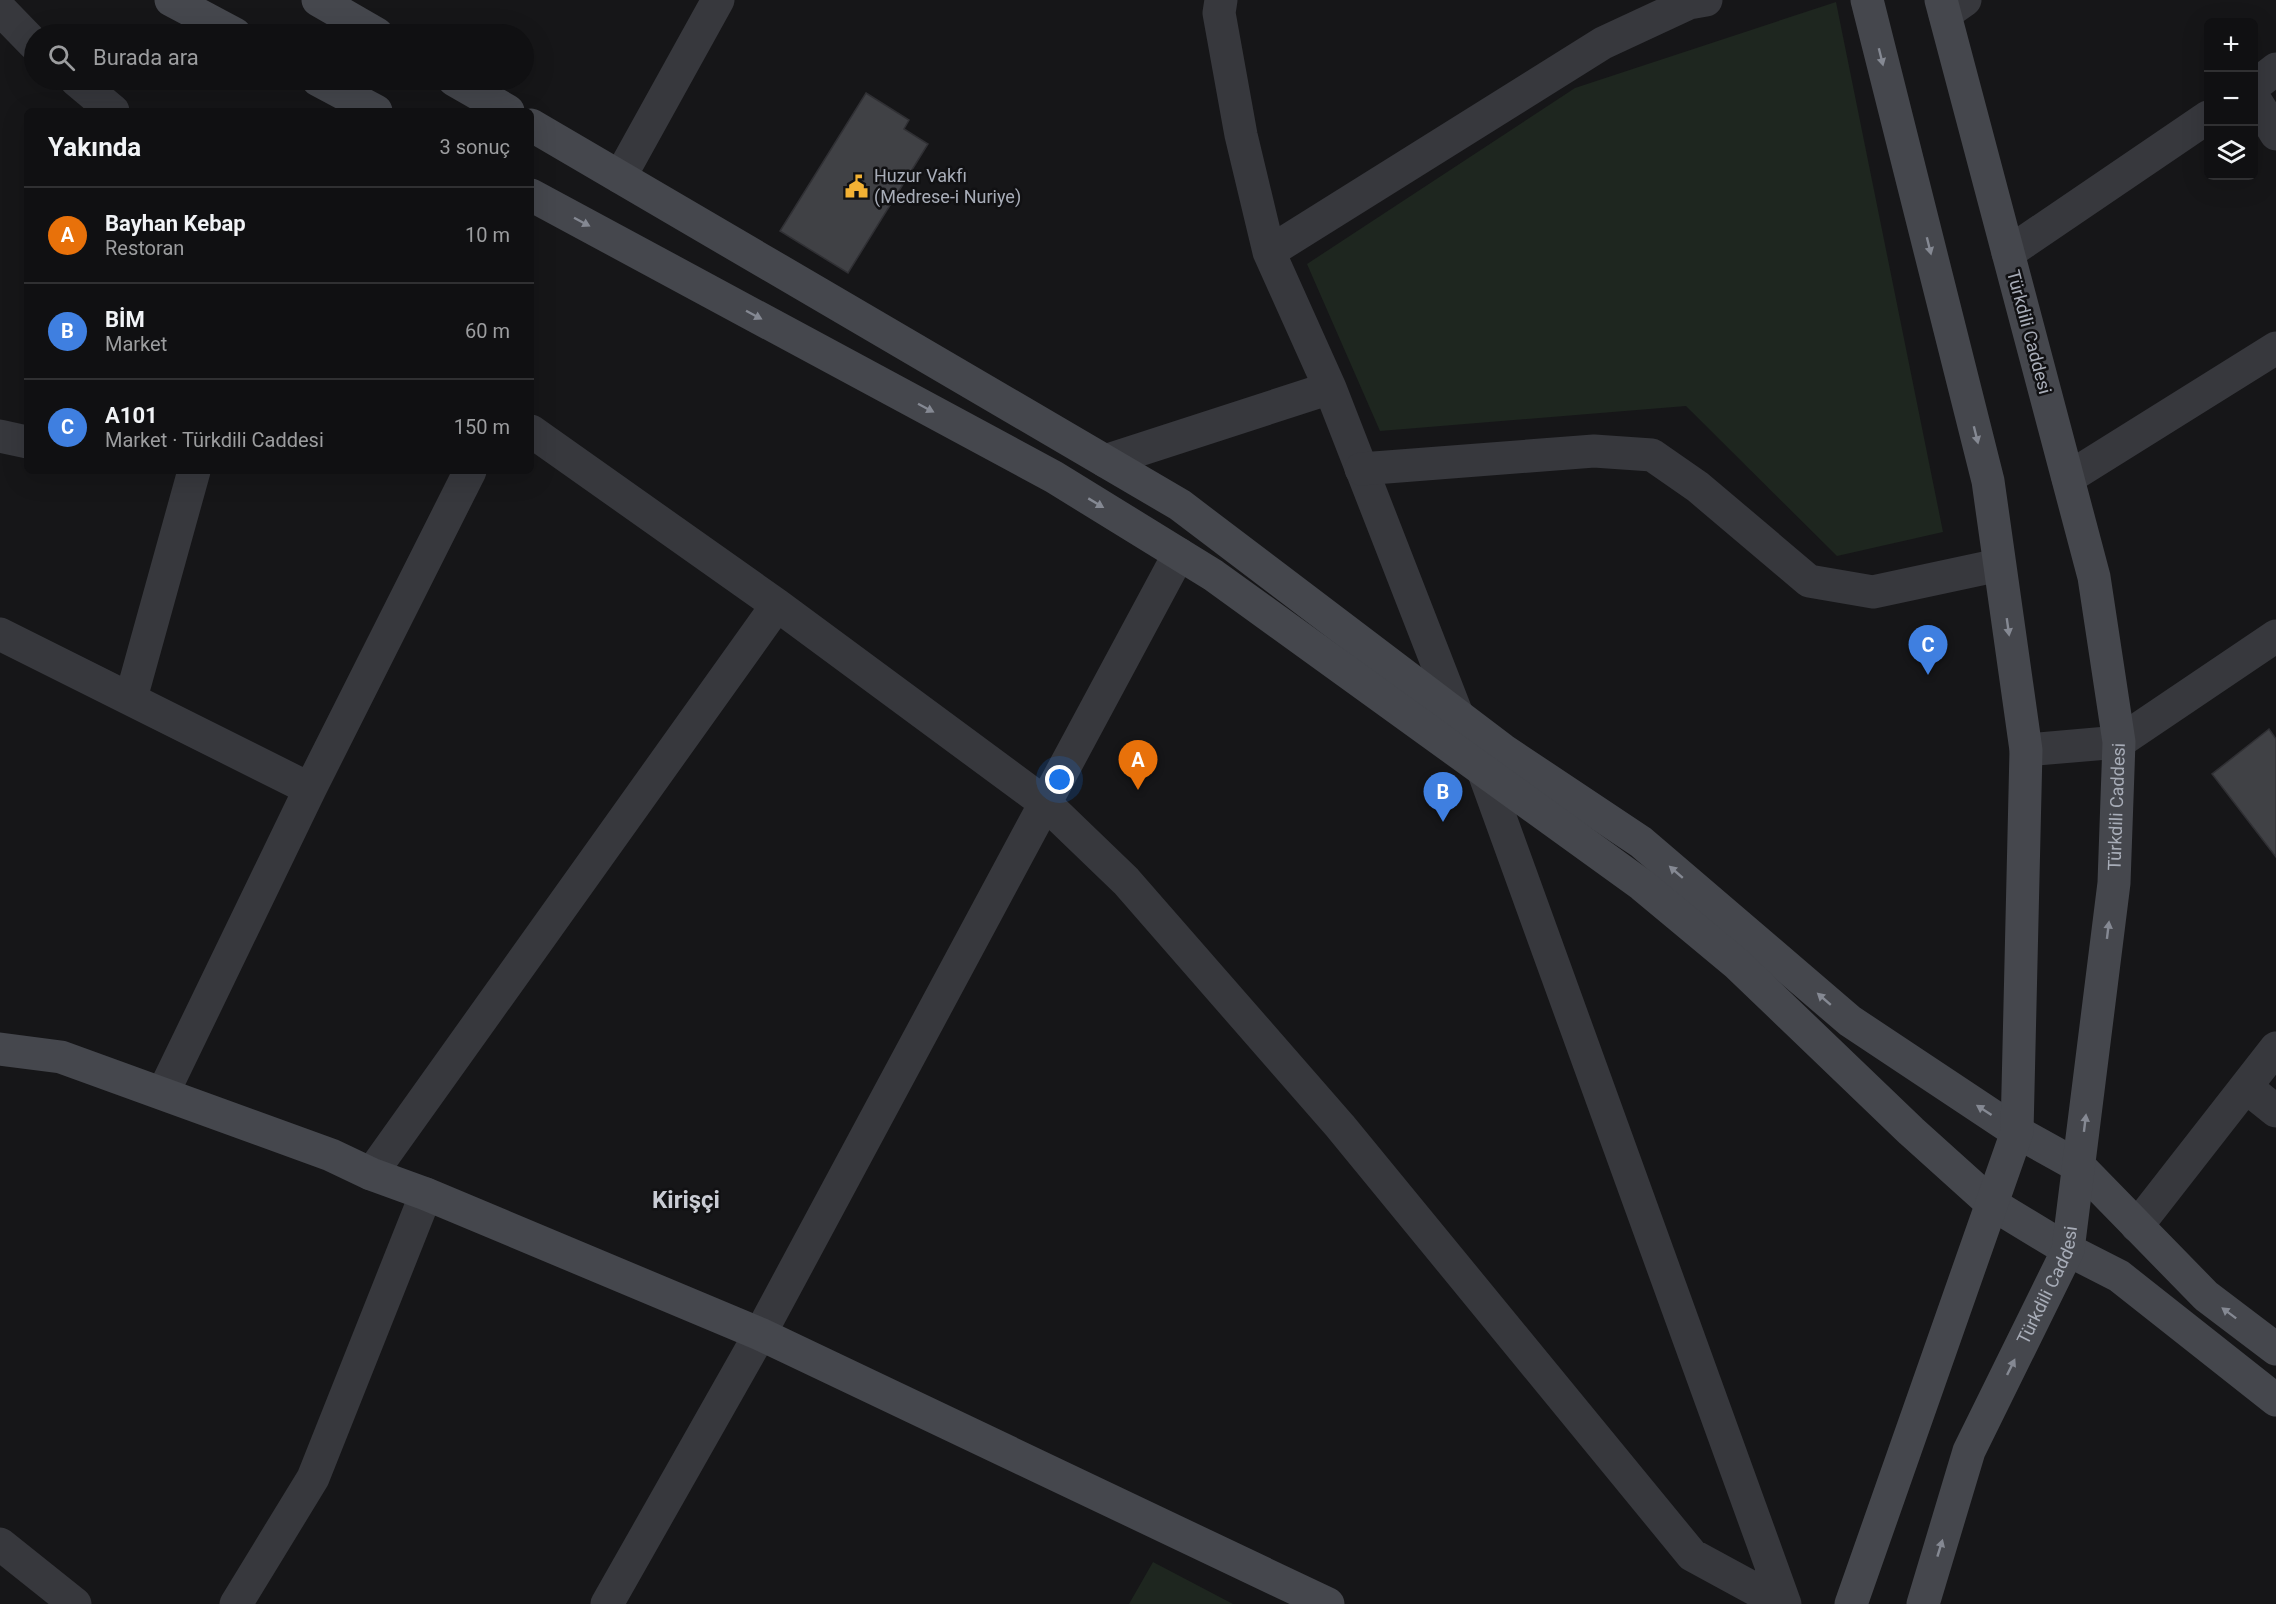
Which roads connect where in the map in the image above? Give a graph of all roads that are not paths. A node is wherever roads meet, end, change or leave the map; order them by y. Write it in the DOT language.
graph roads {
  1 [pos="171,0"];
  2 [pos="318,0"];
  3 [pos="718,0"];
  4 [pos="1221,0"];
  5 [pos="1706,0"];
  6 [pos="1867,0"];
  7 [pos="1950,5"];
  8 [pos="0,9"];
  9 [pos="216,24"];
  10 [pos="360,24"];
  11 [pos="24,34"];
  12 [pos="2276,69"];
  13 [pos="2258,82"];
  14 [pos="88,90"];
  15 [pos="337,90"];
  16 [pos="471,90"];
  17 [pos="2258,106"];
  18 [pos="109,108"];
  19 [pos="370,108"];
  20 [pos="503,108"];
  21 [pos="2204,120"];
  22 [pos="534,127"];
  23 [pos="2276,134"];
  24 [pos="620,177"];
  25 [pos="534,197"];
  26 [pos="1269,252"];
  27 [pos="2008,254"];
  28 [pos="2276,348"];
  29 [pos="1330,388"];
  30 [pos="534,432"];
  31 [pos="0,436"];
  32 [pos="24,441"];
  33 [pos="1105,461"];
  34 [pos="1361,469"];
  35 [pos="193,474"];
  36 [pos="469,474"];
  37 [pos="2068,478"];
  38 [pos="1179,554"];
  39 [pos="1999,565"];
  40 [pos="777,605"];
  41 [pos="0,634"];
  42 [pos="2276,636"];
  43 [pos="131,698"];
  44 [pos="1458,717"];
  45 [pos="2119,742"];
  46 [pos="2026,750"];
  47 [pos="1484,773"];
  48 [pos="310,789"];
  49 [pos="1045,803"];
  50 [pos="2276,1048"];
  51 [pos="0,1049"];
  52 [pos="2246,1087"];
  53 [pos="163,1093"];
  54 [pos="2276,1111"];
  55 [pos="2017,1132"];
  56 [pos="2080,1167"];
  57 [pos="371,1174"];
  58 [pos="426,1194"];
  59 [pos="1992,1204"];
  60 [pos="2137,1226"];
  61 [pos="2068,1250"];
  62 [pos="760,1334"];
  63 [pos="2276,1348"];
  64 [pos="2276,1400"];
  65 [pos="0,1544"];
  66 [pos="75,1604"];
  67 [pos="236,1604"];
  68 [pos="607,1604"];
  69 [pos="1328,1604"];
  70 [pos="1784,1604"];
  71 [pos="1851,1604"];
  72 [pos="1923,1604"];
  1 -- 9 [label="main road"];
  2 -- 10 [label="main road"];
  3 -- 24 [label="street"];
  4 -- 26 [label="street"];
  5 -- 26 [label="street"];
  6 -- 39 [label="main road, one-way"];
  7 -- 27 [label="main road, Türkdili Caddesi"];
  8 -- 11 [label="street"];
  12 -- 13 [label="street"];
  14 -- 18 [label="street"];
  15 -- 19 [label="main road"];
  16 -- 20 [label="main road"];
  17 -- 23 [label="street"];
  21 -- 27 [label="street"];
  22 -- 24 [label="main road"];
  24 -- 33 [label="main road"];
  25 -- 38 [label="main road, one-way"];
  26 -- 29 [label="street"];
  27 -- 37 [label="main road, Türkdili Caddesi"];
  28 -- 37 [label="street"];
  29 -- 33 [label="street"];
  29 -- 34 [label="street"];
  30 -- 40 [label="street"];
  31 -- 32 [label="street"];
  33 -- 44 [label="main road"];
  34 -- 39 [label="street"];
  34 -- 44 [label="street"];
  35 -- 43 [label="street"];
  36 -- 48 [label="street"];
  37 -- 45 [label="main road, Türkdili Caddesi"];
  38 -- 47 [label="main road"];
  38 -- 49 [label="street"];
  39 -- 46 [label="main road, one-way"];
  40 -- 49 [label="street"];
  40 -- 57 [label="street"];
  41 -- 43 [label="street"];
  42 -- 45 [label="street"];
  43 -- 48 [label="street"];
  55 -- 44 [label="main road, one-way"];
  45 -- 46 [label="street"];
  56 -- 45 [label="main road, Türkdili Caddesi, one-way"];
  46 -- 55 [label="main road"];
  47 -- 59 [label="main road"];
  47 -- 70 [label="street"];
  48 -- 53 [label="street"];
  49 -- 62 [label="street"];
  49 -- 70 [label="street"];
  50 -- 52 [label="street"];
  51 -- 53 [label="main road"];
  52 -- 54 [label="street"];
  52 -- 60 [label="street"];
  53 -- 57 [label="main road"];
  55 -- 56 [label="main road"];
  55 -- 59 [label="main road"];
  56 -- 60 [label="main road"];
  56 -- 61 [label="main road, Türkdili Caddesi"];
  57 -- 58 [label="main road"];
  58 -- 62 [label="main road"];
  58 -- 67 [label="street"];
  59 -- 61 [label="main road"];
  59 -- 71 [label="main road"];
  63 -- 60 [label="main road, one-way"];
  61 -- 64 [label="main road"];
  72 -- 61 [label="main road, Türkdili Caddesi, one-way"];
  62 -- 68 [label="street"];
  62 -- 69 [label="main road"];
  65 -- 66 [label="street"];
}
